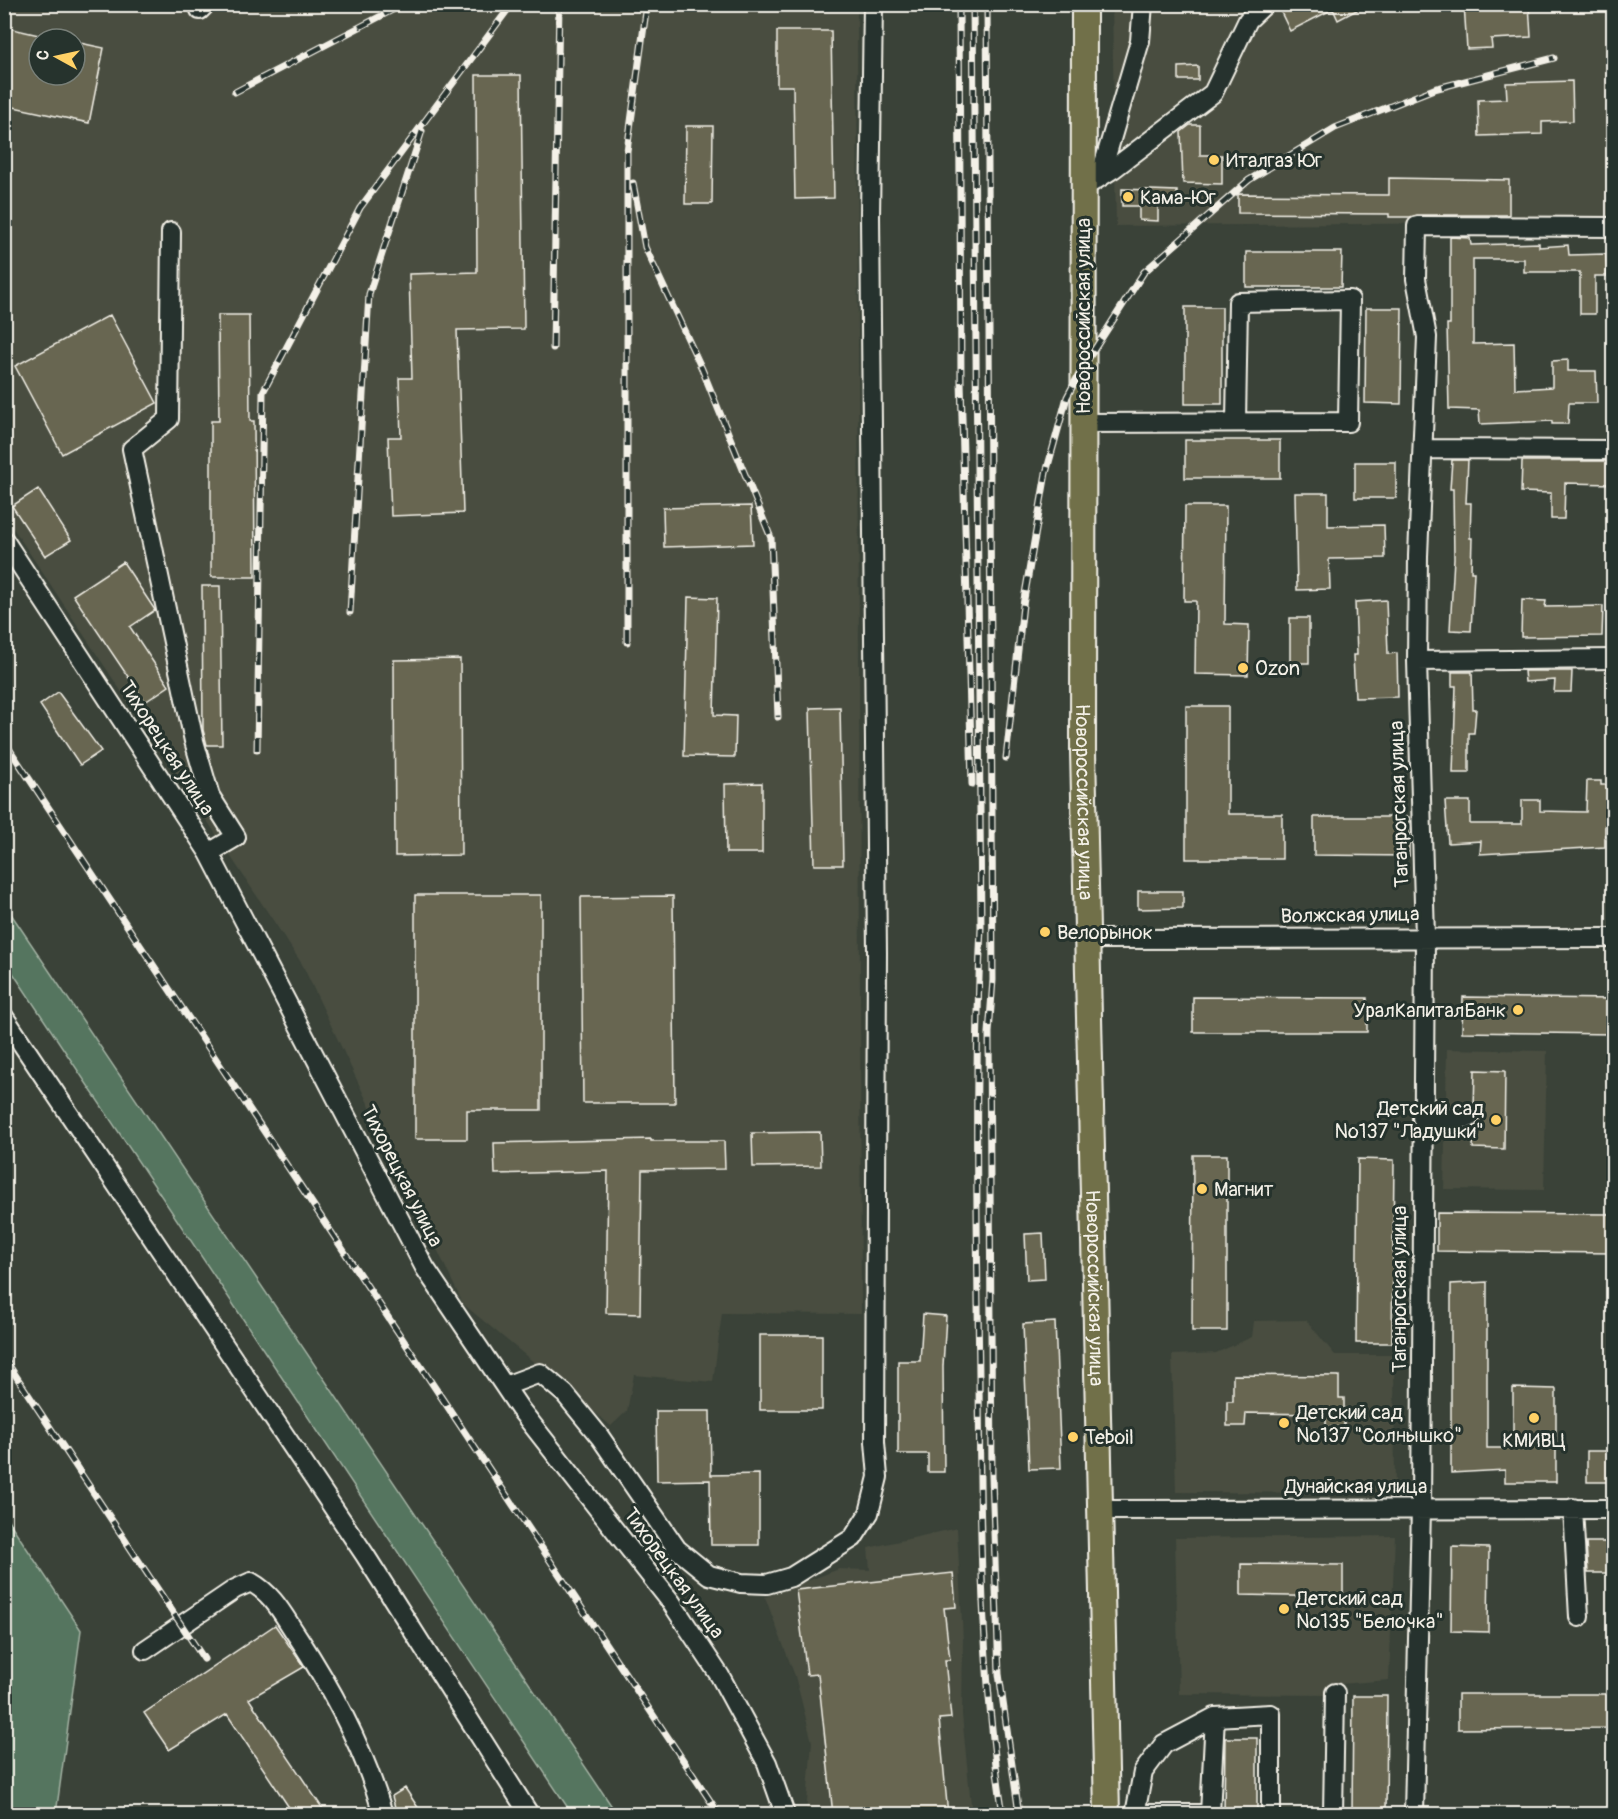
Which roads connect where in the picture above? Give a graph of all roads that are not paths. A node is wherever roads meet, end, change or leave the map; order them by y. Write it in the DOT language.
graph roads {
  1 [pos="873,4"];
  2 [pos="1084,4"];
  3 [pos="1143,4"];
  4 [pos="1265,4"];
  5 [pos="1091,183"];
  6 [pos="1614,227"];
  7 [pos="171,232"];
  8 [pos="1236,422"];
  9 [pos="1083,423"];
  10 [pos="1423,449"];
  11 [pos="1614,450"];
  12 [pos="4,540"];
  13 [pos="1614,660"];
  14 [pos="1417,661"];
  15 [pos="209,854"];
  16 [pos="1425,937"];
  17 [pos="1614,938"];
  18 [pos="1088,939"];
  19 [pos="4,1017"];
  20 [pos="1422,1118"];
  21 [pos="1469,1118"];
  22 [pos="505,1386"];
  23 [pos="1421,1508"];
  24 [pos="1573,1509"];
  25 [pos="1614,1509"];
  26 [pos="1099,1510"];
  27 [pos="1579,1617"];
  28 [pos="145,1650"];
  29 [pos="1335,1693"];
  30 [pos="1215,1717"];
  31 [pos="1131,1814"];
  32 [pos="1210,1814"];
  33 [pos="383,1815"];
  34 [pos="529,1815"];
  35 [pos="785,1815"];
  36 [pos="1107,1815"];
  37 [pos="1271,1815"];
  38 [pos="1333,1815"];
  39 [pos="1414,1815"];
  1 -- 22 [label="street"];
  2 -- 5 [label="main road, Новороссийская улица"];
  3 -- 5 [label="street"];
  4 -- 5 [label="street"];
  5 -- 9 [label="main road, Новороссийская улица"];
  6 -- 10 [label="street, Таганрогская улица"];
  7 -- 15 [label="street"];
  8 -- 8 [label="street"];
  8 -- 9 [label="street"];
  9 -- 18 [label="main road, Новороссийская улица"];
  10 -- 11 [label="street"];
  10 -- 14 [label="street, Таганрогская улица"];
  12 -- 15 [label="street, Тихорецкая улица"];
  13 -- 14 [label="street"];
  14 -- 16 [label="street, Таганрогская улица"];
  15 -- 22 [label="street, Тихорецкая улица"];
  16 -- 17 [label="street, Волжская улица"];
  16 -- 18 [label="street, Волжская улица"];
  16 -- 20 [label="street, Таганрогская улица"];
  18 -- 26 [label="main road, Новороссийская улица"];
  19 -- 34 [label="street"];
  20 -- 21 [label="street"];
  20 -- 23 [label="street, Таганрогская улица"];
  22 -- 35 [label="street, Тихорецкая улица"];
  23 -- 24 [label="street, Дунайская улица"];
  23 -- 26 [label="street, Дунайская улица"];
  23 -- 39 [label="street, Таганрогская улица"];
  24 -- 25 [label="street, Дунайская улица"];
  24 -- 27 [label="street"];
  26 -- 36 [label="main road, Новороссийская улица"];
  28 -- 33 [label="street"];
  29 -- 38 [label="street"];
  30 -- 31 [label="street"];
  30 -- 32 [label="street"];
  30 -- 37 [label="street"];
  31 -- 32 [label="street"];
}
